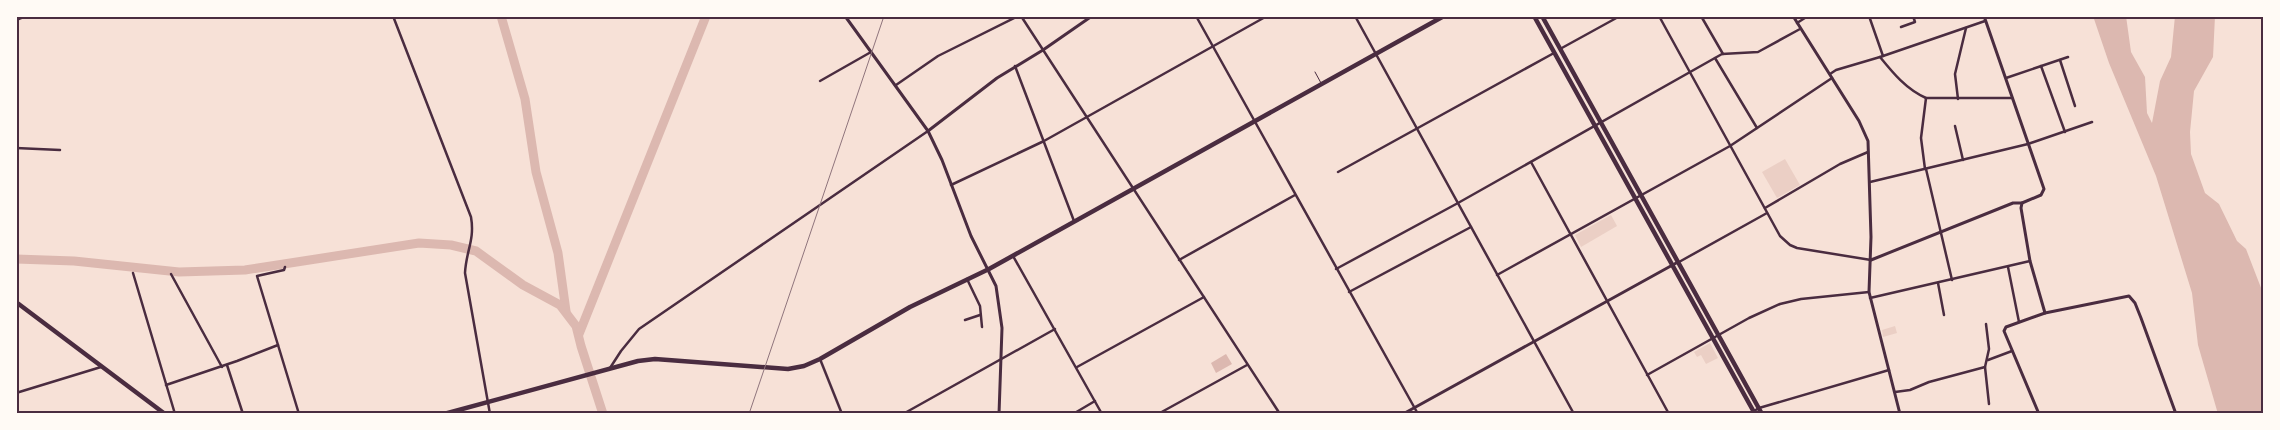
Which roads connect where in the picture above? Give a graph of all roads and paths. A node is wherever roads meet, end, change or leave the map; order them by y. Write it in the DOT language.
graph roads {
  1 [pos="26,16"];
  2 [pos="59,16"];
  3 [pos="64,16"];
  4 [pos="393,16"];
  5 [pos="845,16"];
  6 [pos="1020,16"];
  7 [pos="1092,16"];
  8 [pos="1196,16"];
  9 [pos="1267,16"];
  10 [pos="1354,16"];
  11 [pos="1444,16"];
  12 [pos="1534,16"];
  13 [pos="1542,16"];
  14 [pos="1620,16"];
  15 [pos="1659,16"];
  16 [pos="1701,16"];
  17 [pos="1793,16"];
  18 [pos="1808,16"];
  19 [pos="1869,16"];
  20 [pos="1913,16"];
  21 [pos="1985,18"];
  22 [pos="16,20"];
  23 [pos="1797,23"];
  24 [pos="1901,27"];
  25 [pos="1966,28"];
  26 [pos="1800,29"];
  27 [pos="1213,46"];
  28 [pos="1560,49"];
  29 [pos="1043,50"];
  30 [pos="871,52"];
  31 [pos="1554,52"];
  32 [pos="1723,54"];
  33 [pos="1376,55"];
  34 [pos="1882,56"];
  35 [pos="2068,57"];
  36 [pos="1715,58"];
  37 [pos="2060,60"];
  38 [pos="1015,66"];
  39 [pos="2041,66"];
  40 [pos="1315,72"];
  41 [pos="1690,73"];
  42 [pos="1831,76"];
  43 [pos="2006,78"];
  44 [pos="820,81"];
  45 [pos="1322,84"];
  46 [pos="896,85"];
  47 [pos="1926,98"];
  48 [pos="2012,98"];
  49 [pos="1958,99"];
  50 [pos="2075,106"];
  51 [pos="1086,117"];
  52 [pos="1256,121"];
  53 [pos="2092,122"];
  54 [pos="1601,123"];
  55 [pos="1595,126"];
  56 [pos="1955,126"];
  57 [pos="1417,128"];
  58 [pos="1757,128"];
  59 [pos="928,131"];
  60 [pos="2065,132"];
  61 [pos="1044,141"];
  62 [pos="2028,144"];
  63 [pos="1730,146"];
  64 [pos="16,148"];
  65 [pos="60,150"];
  66 [pos="1870,151"];
  67 [pos="1963,160"];
  68 [pos="1531,162"];
  69 [pos="1926,169"];
  70 [pos="1338,172"];
  71 [pos="1870,182"];
  72 [pos="951,185"];
  73 [pos="1133,190"];
  74 [pos="1295,195"];
  75 [pos="1641,196"];
  76 [pos="1636,199"];
  77 [pos="1458,203"];
  78 [pos="2022,203"];
  79 [pos="1765,208"];
  80 [pos="1767,213"];
  81 [pos="1074,221"];
  82 [pos="1471,227"];
  83 [pos="1942,232"];
  84 [pos="1571,234"];
  85 [pos="1012,254"];
  86 [pos="1180,260"];
  87 [pos="1871,260"];
  88 [pos="2030,261"];
  89 [pos="1678,262"];
  90 [pos="1673,265"];
  91 [pos="285,267"];
  92 [pos="2008,267"];
  93 [pos="988,268"];
  94 [pos="1336,269"];
  95 [pos="133,273"];
  96 [pos="171,274"];
  97 [pos="1497,275"];
  98 [pos="967,279"];
  99 [pos="1952,280"];
  100 [pos="1938,283"];
  101 [pos="1349,292"];
  102 [pos="1869,292"];
  103 [pos="1204,297"];
  104 [pos="1870,298"];
  105 [pos="1607,301"];
  106 [pos="16,302"];
  107 [pos="2045,313"];
  108 [pos="980,315"];
  109 [pos="1944,315"];
  110 [pos="965,320"];
  111 [pos="2020,322"];
  112 [pos="1986,324"];
  113 [pos="982,326"];
  114 [pos="1056,329"];
  115 [pos="1719,335"];
  116 [pos="1713,338"];
  117 [pos="1534,341"];
  118 [pos="278,345"];
  119 [pos="2012,350"];
  120 [pos="820,359"];
  121 [pos="1001,359"];
  122 [pos="1988,360"];
  123 [pos="228,365"];
  124 [pos="1247,365"];
  125 [pos="103,366"];
  126 [pos="222,367"];
  127 [pos="1077,367"];
  128 [pos="1985,367"];
  129 [pos="610,368"];
  130 [pos="1889,370"];
  131 [pos="1647,375"];
  132 [pos="166,385"];
  133 [pos="1895,392"];
  134 [pos="16,394"];
  135 [pos="1095,401"];
  136 [pos="488,402"];
  137 [pos="1989,404"];
  138 [pos="1414,407"];
  139 [pos="1759,408"];
  140 [pos="1753,413"];
  141 [pos="165,414"];
  142 [pos="176,414"];
  143 [pos="243,414"];
  144 [pos="299,414"];
  145 [pos="444,414"];
  146 [pos="490,414"];
  147 [pos="842,414"];
  148 [pos="903,414"];
  149 [pos="999,414"];
  150 [pos="1073,414"];
  151 [pos="1102,414"];
  152 [pos="1158,414"];
  153 [pos="1280,414"];
  154 [pos="1403,414"];
  155 [pos="1418,414"];
  156 [pos="1574,414"];
  157 [pos="1669,414"];
  158 [pos="1762,414"];
  159 [pos="1900,414"];
  160 [pos="2039,414"];
  161 [pos="2176,414"];
  1 -- 22 [label="street"];
  2 -- 3 [label="street"];
  4 -- 136 [label="street"];
  5 -- 30 [label="street"];
  6 -- 29 [label="street"];
  6 -- 46 [label="street"];
  7 -- 29 [label="street"];
  8 -- 27 [label="street"];
  9 -- 27 [label="street"];
  10 -- 33 [label="street"];
  11 -- 33 [label="main road"];
  12 -- 31 [label="main road"];
  13 -- 28 [label="main road"];
  14 -- 28 [label="street"];
  15 -- 41 [label="street"];
  16 -- 32 [label="street"];
  17 -- 23 [label="street"];
  18 -- 23 [label="street"];
  19 -- 34 [label="street"];
  20 -- 24 [label="street"];
  21 -- 25 [label="street"];
  21 -- 43 [label="street"];
  23 -- 26 [label="street"];
  25 -- 34 [label="street"];
  25 -- 49 [label="street"];
  26 -- 32 [label="street"];
  26 -- 42 [label="street"];
  27 -- 51 [label="street"];
  27 -- 52 [label="street"];
  28 -- 54 [label="main road"];
  29 -- 38 [label="street"];
  29 -- 51 [label="street"];
  30 -- 44 [label="street"];
  30 -- 46 [label="street"];
  31 -- 55 [label="main road"];
  31 -- 57 [label="street"];
  32 -- 36 [label="street"];
  33 -- 45 [label="main road"];
  33 -- 57 [label="street"];
  34 -- 42 [label="street"];
  34 -- 47 [label="street"];
  35 -- 37 [label="street"];
  36 -- 41 [label="street"];
  36 -- 58 [label="street"];
  37 -- 39 [label="street"];
  37 -- 50 [label="street"];
  38 -- 59 [label="street"];
  38 -- 61 [label="street"];
  39 -- 43 [label="street"];
  39 -- 60 [label="street"];
  40 -- 45 [label="lane"];
  41 -- 54 [label="street"];
  41 -- 63 [label="street"];
  42 -- 58 [label="street"];
  42 -- 66 [label="street"];
  43 -- 48 [label="street"];
  45 -- 52 [label="main road"];
  46 -- 59 [label="street"];
  47 -- 49 [label="street"];
  47 -- 69 [label="street"];
  48 -- 49 [label="street"];
  48 -- 62 [label="street"];
  51 -- 61 [label="street"];
  51 -- 73 [label="street"];
  52 -- 73 [label="main road"];
  52 -- 74 [label="street"];
  53 -- 60 [label="street"];
  54 -- 55 [label="street"];
  54 -- 75 [label="main road"];
  55 -- 68 [label="street"];
  55 -- 76 [label="main road"];
  56 -- 67 [label="street"];
  57 -- 70 [label="street"];
  57 -- 77 [label="street"];
  58 -- 63 [label="street"];
  59 -- 72 [label="street"];
  59 -- 129 [label="street"];
  60 -- 62 [label="street"];
  61 -- 72 [label="street"];
  61 -- 81 [label="street"];
  62 -- 67 [label="street"];
  62 -- 78 [label="street"];
  63 -- 75 [label="street"];
  63 -- 79 [label="street"];
  64 -- 65 [label="street"];
  66 -- 71 [label="street"];
  66 -- 79 [label="street"];
  67 -- 69 [label="street"];
  68 -- 77 [label="street"];
  68 -- 84 [label="street"];
  69 -- 71 [label="street"];
  69 -- 83 [label="street"];
  71 -- 87 [label="street"];
  72 -- 93 [label="street"];
  73 -- 81 [label="main road"];
  73 -- 86 [label="street"];
  74 -- 86 [label="street"];
  74 -- 94 [label="street"];
  75 -- 76 [label="street"];
  75 -- 89 [label="main road"];
  76 -- 84 [label="street"];
  76 -- 90 [label="main road"];
  77 -- 82 [label="street"];
  77 -- 94 [label="street"];
  78 -- 83 [label="street"];
  78 -- 88 [label="street"];
  79 -- 80 [label="street"];
  80 -- 87 [label="street"];
  80 -- 89 [label="street"];
  81 -- 85 [label="main road"];
  82 -- 97 [label="street"];
  82 -- 101 [label="street"];
  83 -- 87 [label="street"];
  83 -- 99 [label="street"];
  84 -- 97 [label="street"];
  84 -- 105 [label="street"];
  85 -- 93 [label="main road"];
  85 -- 114 [label="street"];
  86 -- 103 [label="street"];
  87 -- 102 [label="street"];
  88 -- 92 [label="street"];
  88 -- 107 [label="street"];
  89 -- 90 [label="street"];
  89 -- 115 [label="main road"];
  90 -- 105 [label="street"];
  90 -- 116 [label="main road"];
  91 -- 118 [label="street"];
  92 -- 99 [label="street"];
  92 -- 111 [label="street"];
  93 -- 98 [label="main road"];
  93 -- 121 [label="street"];
  94 -- 101 [label="street"];
  95 -- 132 [label="street"];
  96 -- 126 [label="street"];
  97 -- 117 [label="street"];
  98 -- 108 [label="street"];
  98 -- 120 [label="main road"];
  99 -- 100 [label="street"];
  100 -- 104 [label="street"];
  100 -- 109 [label="street"];
  101 -- 138 [label="street"];
  102 -- 104 [label="street"];
  102 -- 115 [label="street"];
  103 -- 124 [label="street"];
  103 -- 127 [label="street"];
  104 -- 130 [label="street"];
  105 -- 117 [label="street"];
  105 -- 131 [label="street"];
  106 -- 125 [label="main road"];
  107 -- 111 [label="street"];
  107 -- 161 [label="street"];
  108 -- 110 [label="street"];
  108 -- 113 [label="street"];
  111 -- 119 [label="street"];
  112 -- 122 [label="street"];
  114 -- 121 [label="street"];
  114 -- 127 [label="street"];
  115 -- 116 [label="street"];
  115 -- 139 [label="main road"];
  116 -- 131 [label="street"];
  116 -- 140 [label="main road"];
  117 -- 138 [label="street"];
  117 -- 156 [label="street"];
  118 -- 123 [label="street"];
  118 -- 144 [label="street"];
  119 -- 122 [label="street"];
  119 -- 160 [label="street"];
  120 -- 129 [label="main road"];
  120 -- 147 [label="street"];
  121 -- 148 [label="street"];
  121 -- 149 [label="street"];
  122 -- 128 [label="street"];
  123 -- 126 [label="street"];
  123 -- 143 [label="street"];
  124 -- 152 [label="street"];
  124 -- 153 [label="street"];
  125 -- 134 [label="street"];
  125 -- 141 [label="main road"];
  126 -- 132 [label="street"];
  127 -- 135 [label="street"];
  128 -- 133 [label="street"];
  128 -- 137 [label="street"];
  129 -- 136 [label="main road"];
  130 -- 133 [label="street"];
  130 -- 139 [label="street"];
  131 -- 157 [label="street"];
  132 -- 142 [label="street"];
  133 -- 159 [label="street"];
  135 -- 150 [label="street"];
  135 -- 151 [label="street"];
  136 -- 145 [label="main road"];
  136 -- 146 [label="street"];
  138 -- 154 [label="street"];
  138 -- 155 [label="street"];
  139 -- 140 [label="street"];
  139 -- 158 [label="main road"];
}
